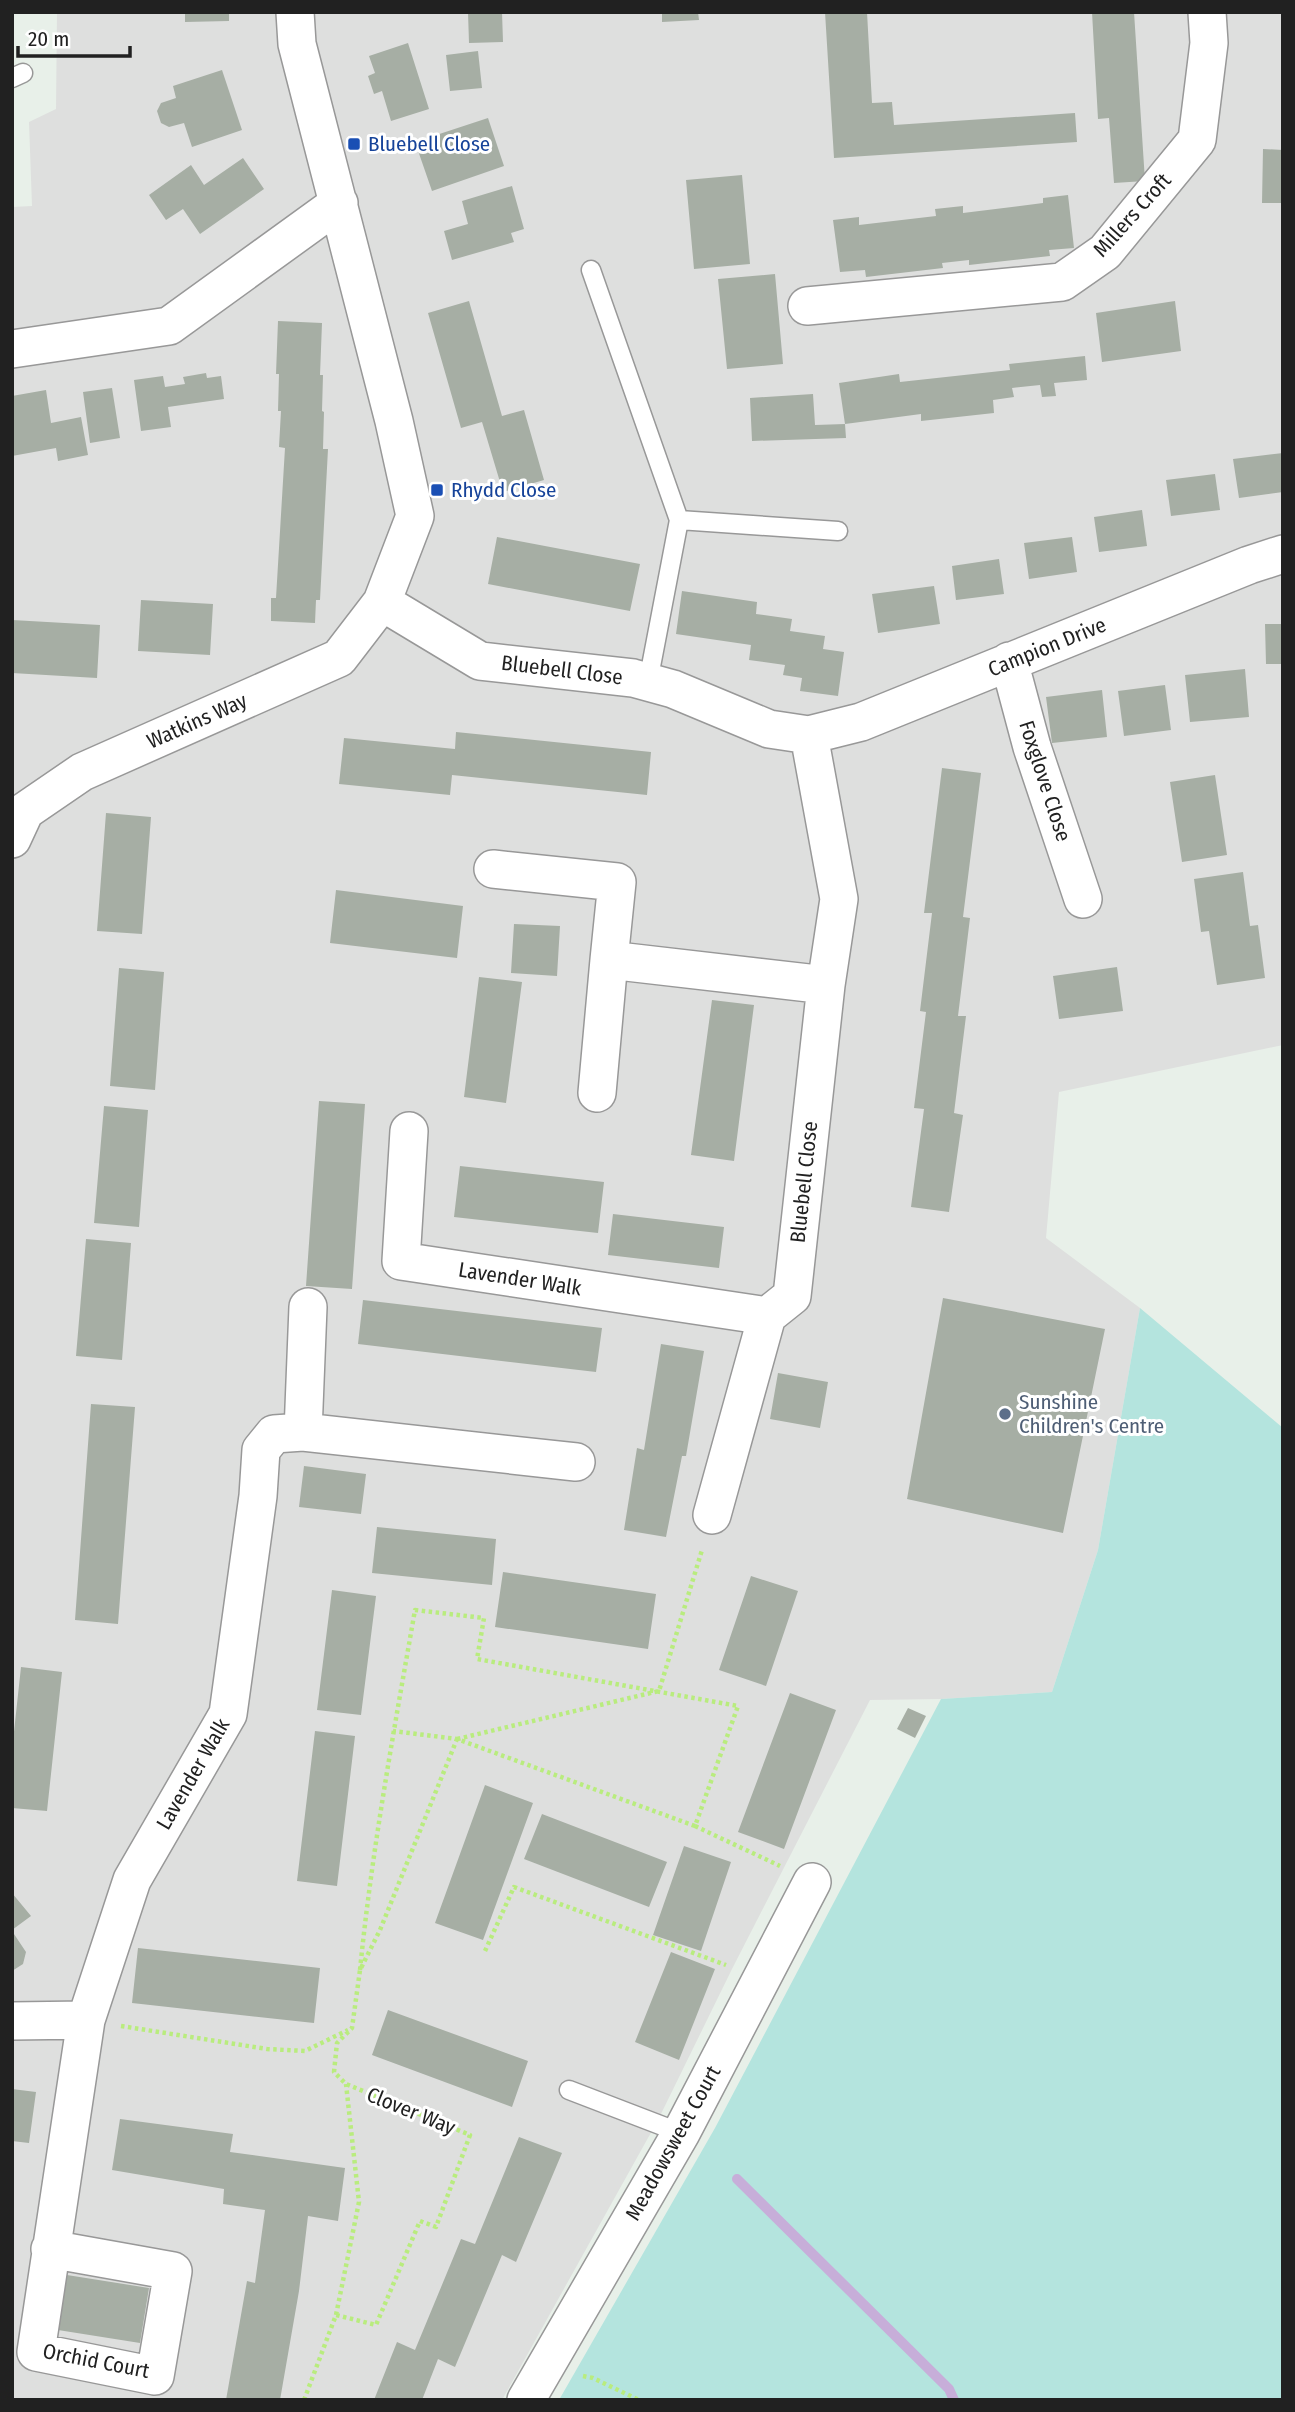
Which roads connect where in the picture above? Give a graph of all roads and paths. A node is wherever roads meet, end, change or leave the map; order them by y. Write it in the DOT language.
graph roads {
  1 [pos="295,12"];
  2 [pos="1207,12"];
  3 [pos="339,203"];
  4 [pos="591,270"];
  5 [pos="807,306"];
  6 [pos="12,349"];
  7 [pos="679,520"];
  8 [pos="838,531"];
  9 [pos="1283,554"];
  10 [pos="382,602"];
  11 [pos="1009,661"];
  12 [pos="648,682"];
  13 [pos="809,735"];
  14 [pos="12,839"];
  15 [pos="493,869"];
  16 [pos="1083,900"];
  17 [pos="609,960"];
  18 [pos="826,985"];
  19 [pos="597,1093"];
  20 [pos="409,1131"];
  21 [pos="780,1306"];
  22 [pos="308,1307"];
  23 [pos="303,1432"];
  24 [pos="576,1462"];
  25 [pos="712,1515"];
  26 [pos="659,1692"];
  27 [pos="393,1731"];
  28 [pos="457,1739"];
  29 [pos="695,1826"];
  30 [pos="812,1882"];
  31 [pos="485,1951"];
  32 [pos="360,1970"];
  33 [pos="761,1978"];
  34 [pos="86,2020"];
  35 [pos="12,2021"];
  36 [pos="352,2028"];
  37 [pos="346,2084"];
  38 [pos="569,2090"];
  39 [pos="681,2133"];
  40 [pos="50,2249"];
  41 [pos="336,2315"];
  42 [pos="535,2384"];
  43 [pos="304,2400"];
  44 [pos="639,2400"];
  1 -- 3 [label="street"];
  2 -- 5 [label="street, Millers Croft"];
  3 -- 6 [label="street"];
  3 -- 10 [label="street"];
  4 -- 7 [label="lane"];
  7 -- 8 [label="lane"];
  7 -- 12 [label="lane"];
  9 -- 11 [label="street, Campion Drive"];
  10 -- 12 [label="street, Bluebell Close"];
  10 -- 14 [label="street, Watkins Way"];
  11 -- 13 [label="street, Campion Drive"];
  11 -- 16 [label="street, Foxglove Close"];
  12 -- 13 [label="street, Bluebell Close"];
  13 -- 18 [label="street, Bluebell Close"];
  15 -- 17 [label="street"];
  17 -- 18 [label="street"];
  17 -- 19 [label="street"];
  18 -- 21 [label="street, Bluebell Close"];
  20 -- 21 [label="street, Lavender Walk"];
  21 -- 25 [label="street, Bluebell Close"];
  22 -- 23 [label="street"];
  23 -- 24 [label="street, Lavender Walk"];
  23 -- 34 [label="street, Lavender Walk"];
  25 -- 26 [label="path"];
  26 -- 27 [label="path"];
  26 -- 28 [label="path"];
  26 -- 29 [label="path"];
  27 -- 28 [label="path"];
  27 -- 32 [label="path"];
  28 -- 29 [label="path"];
  28 -- 32 [label="path"];
  29 -- 30 [label="path"];
  30 -- 33 [label="street, Meadowsweet Court"];
  31 -- 33 [label="path"];
  32 -- 36 [label="path"];
  33 -- 39 [label="street, Meadowsweet Court"];
  34 -- 35 [label="street"];
  34 -- 36 [label="path"];
  34 -- 40 [label="street"];
  36 -- 37 [label="path, Clover Way"];
  37 -- 41 [label="path"];
  37 -- 41 [label="path, Clover Way"];
  38 -- 39 [label="lane"];
  39 -- 42 [label="street, Meadowsweet Court"];
  41 -- 43 [label="path"];
  42 -- 44 [label="path"];
}
